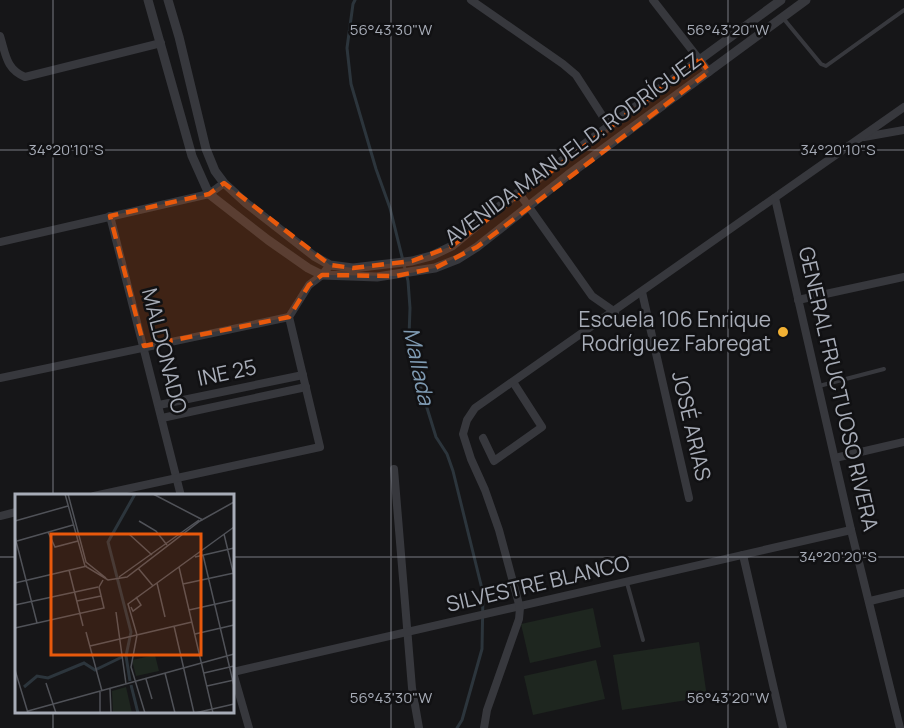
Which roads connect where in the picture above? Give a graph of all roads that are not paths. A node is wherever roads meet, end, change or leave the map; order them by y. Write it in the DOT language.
graph roads {
  1 [pos="148,0"];
  2 [pos="168,0"];
  3 [pos="471,0"];
  4 [pos="653,0"];
  5 [pos="781,0"];
  6 [pos="806,0"];
  7 [pos="904,10"];
  8 [pos="782,18"];
  9 [pos="0,36"];
  10 [pos="161,43"];
  11 [pos="700,59"];
  12 [pos="709,72"];
  13 [pos="904,107"];
  14 [pos="609,126"];
  15 [pos="904,130"];
  16 [pos="860,138"];
  17 [pos="224,183"];
  18 [pos="209,194"];
  19 [pos="519,194"];
  20 [pos="775,198"];
  21 [pos="528,206"];
  22 [pos="110,216"];
  23 [pos="0,242"];
  24 [pos="330,265"];
  25 [pos="322,275"];
  26 [pos="904,277"];
  27 [pos="642,292"];
  28 [pos="798,300"];
  29 [pos="615,312"];
  30 [pos="290,317"];
  31 [pos="144,346"];
  32 [pos="884,369"];
  33 [pos="303,375"];
  34 [pos="0,378"];
  35 [pos="513,382"];
  36 [pos="818,386"];
  37 [pos="306,387"];
  38 [pos="159,405"];
  39 [pos="162,417"];
  40 [pos="483,438"];
  41 [pos="904,442"];
  42 [pos="835,458"];
  43 [pos="394,469"];
  44 [pos="177,477"];
  45 [pos="99,494"];
  46 [pos="181,494"];
  47 [pos="689,498"];
  48 [pos="15,512"];
  49 [pos="0,516"];
  50 [pos="852,530"];
  51 [pos="743,555"];
  52 [pos="627,582"];
  53 [pos="904,593"];
  54 [pos="870,601"];
  55 [pos="520,608"];
  56 [pos="408,633"];
  57 [pos="643,639"];
  58 [pos="234,671"];
  59 [pos="234,675"];
  60 [pos="249,728"];
  61 [pos="419,728"];
  62 [pos="484,728"];
  63 [pos="783,728"];
  64 [pos="900,728"];
  1 -- 10 [label="street"];
  2 -- 17 [label="street"];
  3 -- 14 [label="street"];
  4 -- 11 [label="street"];
  5 -- 11 [label="street, AVENIDA MANUEL D. RODRÍGUEZ"];
  6 -- 8 [label="street, AVENIDA MANUEL D. RODRÍGUEZ"];
  7 -- 8 [label="lane"];
  8 -- 12 [label="street, AVENIDA MANUEL D. RODRÍGUEZ"];
  9 -- 10 [label="street"];
  10 -- 18 [label="street"];
  11 -- 12 [label="street"];
  11 -- 14 [label="street, AVENIDA MANUEL D. RODRÍGUEZ"];
  12 -- 21 [label="street, AVENIDA MANUEL D. RODRÍGUEZ"];
  13 -- 16 [label="street"];
  14 -- 19 [label="street, AVENIDA MANUEL D. RODRÍGUEZ"];
  15 -- 16 [label="street"];
  16 -- 20 [label="street"];
  17 -- 18 [label="street"];
  17 -- 24 [label="street"];
  18 -- 22 [label="street"];
  18 -- 25 [label="street"];
  19 -- 21 [label="street"];
  19 -- 24 [label="street, AVENIDA MANUEL D. RODRÍGUEZ"];
  20 -- 27 [label="street"];
  20 -- 28 [label="street, GENERAL FRUCTUOSO RIVERA"];
  21 -- 25 [label="street, AVENIDA MANUEL D. RODRÍGUEZ"];
  21 -- 29 [label="street"];
  22 -- 23 [label="street"];
  22 -- 31 [label="street, MALDONADO"];
  24 -- 25 [label="street"];
  25 -- 30 [label="street"];
  26 -- 28 [label="street"];
  27 -- 29 [label="street"];
  27 -- 47 [label="street, JOSÉ ARIAS"];
  28 -- 36 [label="street, GENERAL FRUCTUOSO RIVERA"];
  29 -- 35 [label="street"];
  30 -- 31 [label="street"];
  30 -- 33 [label="street"];
  31 -- 34 [label="street"];
  31 -- 38 [label="street, MALDONADO"];
  32 -- 36 [label="lane"];
  33 -- 37 [label="street"];
  33 -- 38 [label="street, INE 25"];
  35 -- 40 [label="street"];
  35 -- 55 [label="street"];
  36 -- 42 [label="street, GENERAL FRUCTUOSO RIVERA"];
  37 -- 39 [label="street, INE 25"];
  37 -- 44 [label="street"];
  38 -- 39 [label="street, MALDONADO"];
  39 -- 44 [label="street, MALDONADO"];
  41 -- 42 [label="street"];
  42 -- 50 [label="street, GENERAL FRUCTUOSO RIVERA"];
  43 -- 56 [label="street"];
  44 -- 45 [label="street"];
  44 -- 46 [label="street, MALDONADO"];
  48 -- 49 [label="street"];
  50 -- 51 [label="street, SILVESTRE BLANCO"];
  50 -- 54 [label="street, GENERAL FRUCTUOSO RIVERA"];
  51 -- 52 [label="street, SILVESTRE BLANCO"];
  51 -- 63 [label="street"];
  52 -- 55 [label="street, SILVESTRE BLANCO"];
  52 -- 57 [label="lane"];
  53 -- 54 [label="street"];
  54 -- 64 [label="street, GENERAL FRUCTUOSO RIVERA"];
  55 -- 56 [label="street, SILVESTRE BLANCO"];
  55 -- 62 [label="street"];
  56 -- 58 [label="street, SILVESTRE BLANCO"];
  56 -- 61 [label="street"];
  59 -- 60 [label="street"];
}
